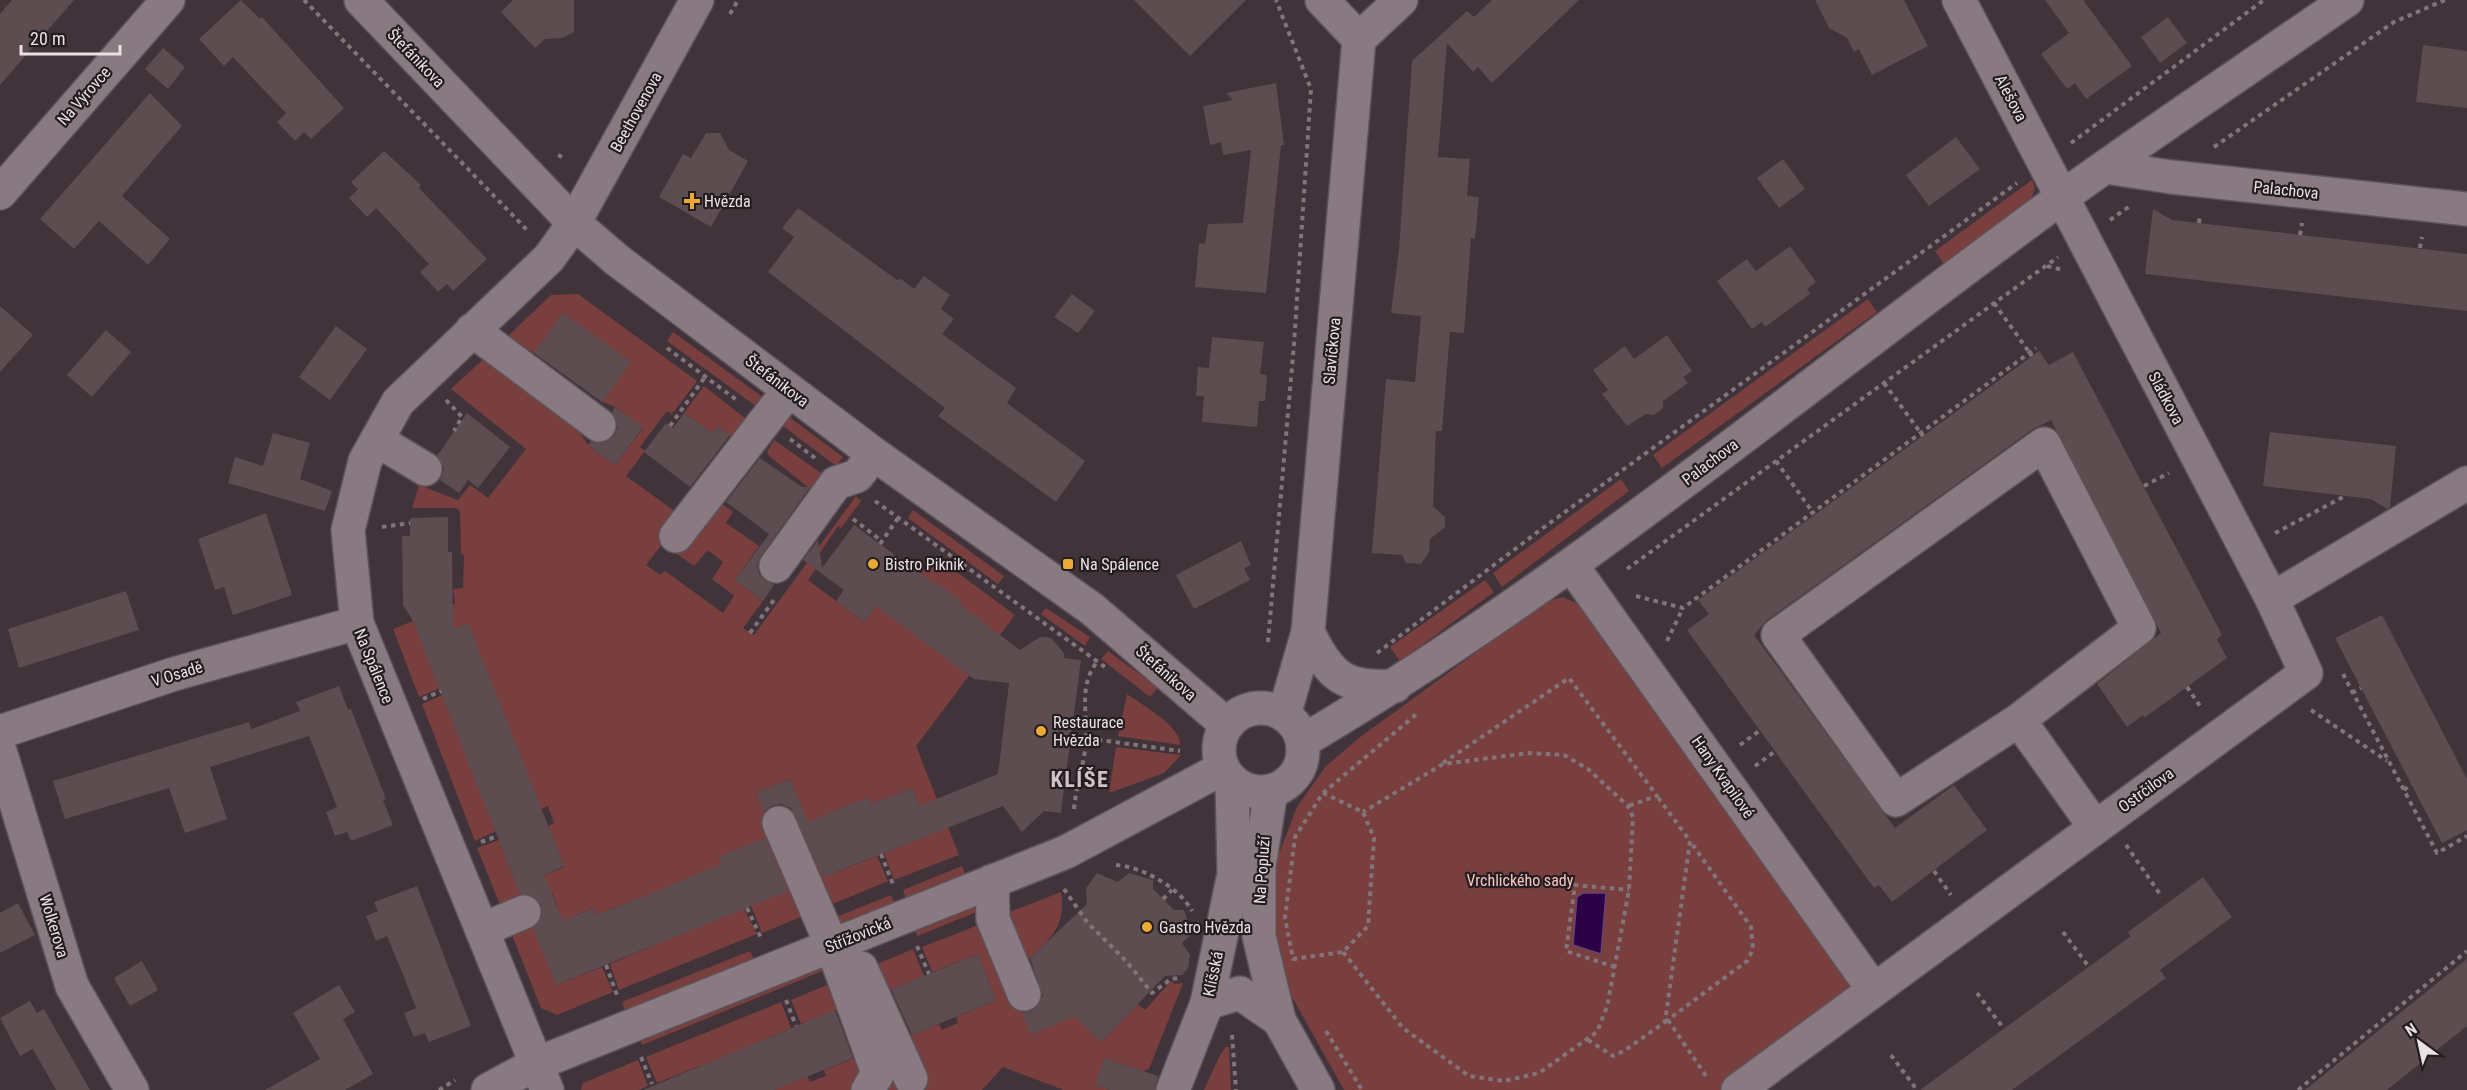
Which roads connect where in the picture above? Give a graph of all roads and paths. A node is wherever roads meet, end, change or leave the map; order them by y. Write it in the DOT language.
graph roads {
  1 [pos="168,0"];
  2 [pos="304,0"];
  3 [pos="361,0"];
  4 [pos="697,0"];
  5 [pos="1276,0"];
  6 [pos="1322,0"];
  7 [pos="1401,0"];
  8 [pos="1959,0"];
  9 [pos="2264,0"];
  10 [pos="2347,0"];
  11 [pos="2445,0"];
  12 [pos="1359,39"];
  13 [pos="2066,147"];
  14 [pos="2212,148"];
  15 [pos="2106,167"];
  16 [pos="2023,179"];
  17 [pos="0,193"];
  18 [pos="2062,197"];
  19 [pos="2133,204"];
  20 [pos="2467,209"];
  21 [pos="574,223"];
  22 [pos="2106,223"];
  23 [pos="535,238"];
  24 [pos="2065,252"];
  25 [pos="2047,266"];
  26 [pos="2065,271"];
  27 [pos="1994,303"];
  28 [pos="472,330"];
  29 [pos="2036,348"];
  30 [pos="2031,355"];
  31 [pos="705,377"];
  32 [pos="1884,383"];
  33 [pos="789,390"];
  34 [pos="458,415"];
  35 [pos="599,425"];
  36 [pos="670,426"];
  37 [pos="454,431"];
  38 [pos="1922,435"];
  39 [pos="377,440"];
  40 [pos="874,454"];
  41 [pos="1776,461"];
  42 [pos="2177,468"];
  43 [pos="424,469"];
  44 [pos="2467,483"];
  45 [pos="2144,486"];
  46 [pos="2345,496"];
  47 [pos="868,497"];
  48 [pos="1814,513"];
  49 [pos="898,518"];
  50 [pos="853,519"];
  51 [pos="410,523"];
  52 [pos="393,524"];
  53 [pos="2274,534"];
  54 [pos="676,536"];
  55 [pos="776,566"];
  56 [pos="1572,566"];
  57 [pos="1624,571"];
  58 [pos="1631,595"];
  59 [pos="2272,599"];
  60 [pos="1683,608"];
  61 [pos="357,623"];
  62 [pos="1308,632"];
  63 [pos="1665,643"];
  64 [pos="1267,644"];
  65 [pos="1377,652"];
  66 [pos="2343,674"];
  67 [pos="1395,686"];
  68 [pos="2187,687"];
  69 [pos="2361,688"];
  70 [pos="441,691"];
  71 [pos="2352,693"];
  72 [pos="425,698"];
  73 [pos="1424,708"];
  74 [pos="2310,710"];
  75 [pos="1284,715"];
  76 [pos="2208,717"];
  77 [pos="2019,720"];
  78 [pos="1227,725"];
  79 [pos="1759,731"];
  80 [pos="0,732"];
  81 [pos="1071,736"];
  82 [pos="1086,739"];
  83 [pos="1303,741"];
  84 [pos="1732,750"];
  85 [pos="0,751"];
  86 [pos="1182,752"];
  87 [pos="1774,752"];
  88 [pos="2389,762"];
  89 [pos="1443,764"];
  90 [pos="1747,771"];
  91 [pos="1227,774"];
  92 [pos="2411,784"];
  93 [pos="2404,790"];
  94 [pos="1271,791"];
  95 [pos="1323,793"];
  96 [pos="1657,796"];
  97 [pos="1628,806"];
  98 [pos="1363,812"];
  99 [pos="1075,816"];
  100 [pos="779,823"];
  101 [pos="2108,832"];
  102 [pos="498,836"];
  103 [pos="2467,836"];
  104 [pos="1690,841"];
  105 [pos="477,843"];
  106 [pos="881,854"];
  107 [pos="1110,857"];
  108 [pos="1934,872"];
  109 [pos="992,881"];
  110 [pos="1062,886"];
  111 [pos="894,888"];
  112 [pos="1172,890"];
  113 [pos="1629,890"];
  114 [pos="2162,897"];
  115 [pos="1163,899"];
  116 [pos="1954,900"];
  117 [pos="747,908"];
  118 [pos="524,912"];
  119 [pos="1193,915"];
  120 [pos="482,930"];
  121 [pos="2063,932"];
  122 [pos="762,940"];
  123 [pos="840,942"];
  124 [pos="916,942"];
  125 [pos="2467,951"];
  126 [pos="1343,952"];
  127 [pos="606,965"];
  128 [pos="2089,967"];
  129 [pos="1615,968"];
  130 [pos="929,974"];
  131 [pos="1181,978"];
  132 [pos="1873,989"];
  133 [pos="1977,993"];
  134 [pos="783,994"];
  135 [pos="1024,994"];
  136 [pos="619,998"];
  137 [pos="1207,1003"];
  138 [pos="1279,1020"];
  139 [pos="1667,1021"];
  140 [pos="1321,1022"];
  141 [pos="796,1026"];
  142 [pos="2004,1029"];
  143 [pos="1232,1034"];
  144 [pos="1588,1040"];
  145 [pos="639,1051"];
  146 [pos="1891,1055"];
  147 [pos="1701,1069"];
  148 [pos="542,1077"];
  149 [pos="911,1079"];
  150 [pos="652,1084"];
  151 [pos="132,1090"];
  152 [pos="488,1090"];
  153 [pos="868,1090"];
  154 [pos="1173,1090"];
  155 [pos="1236,1090"];
  156 [pos="1318,1090"];
  157 [pos="1362,1090"];
  158 [pos="1738,1090"];
  159 [pos="1917,1090"];
  160 [pos="2298,1090"];
  1 -- 17 [label="street, Na Výrovce"];
  2 -- 23 [label="path"];
  3 -- 21 [label="street, Štefánikova"];
  4 -- 21 [label="street, Beethovenova"];
  5 -- 64 [label="path"];
  6 -- 12 [label="street"];
  7 -- 12 [label="street"];
  8 -- 18 [label="street, Alešova"];
  9 -- 13 [label="path"];
  10 -- 15 [label="street, Palachova"];
  11 -- 14 [label="path"];
  12 -- 62 [label="street, Slavíčkova"];
  15 -- 18 [label="street, Palachova"];
  15 -- 20 [label="street, Palachova"];
  16 -- 65 [label="path"];
  18 -- 56 [label="street, Palachova"];
  18 -- 59 [label="street, Sládkova"];
  19 -- 22 [label="path"];
  21 -- 28 [label="street, Na Spálence"];
  21 -- 33 [label="street, Štefánikova"];
  24 -- 25 [label="path"];
  25 -- 26 [label="path"];
  25 -- 27 [label="path"];
  27 -- 30 [label="path"];
  27 -- 32 [label="path"];
  28 -- 35 [label="street"];
  28 -- 39 [label="street, Na Spálence"];
  29 -- 30 [label="path"];
  30 -- 38 [label="path"];
  31 -- 36 [label="path"];
  32 -- 38 [label="path"];
  32 -- 41 [label="path"];
  33 -- 40 [label="street, Štefánikova"];
  33 -- 54 [label="street"];
  34 -- 37 [label="path"];
  38 -- 48 [label="path"];
  39 -- 43 [label="street"];
  39 -- 61 [label="street, Na Spálence"];
  40 -- 55 [label="street"];
  40 -- 78 [label="street, Štefánikova"];
  41 -- 48 [label="path"];
  41 -- 57 [label="path"];
  42 -- 45 [label="path"];
  44 -- 59 [label="street"];
  46 -- 53 [label="path"];
  47 -- 49 [label="path"];
  48 -- 60 [label="path"];
  49 -- 50 [label="path"];
  49 -- 82 [label="path"];
  51 -- 52 [label="path"];
  56 -- 67 [label="street, Palachova"];
  56 -- 132 [label="street, Hany Kvapilové"];
  58 -- 60 [label="path"];
  59 -- 101 [label="street, Ostrčilova"];
  60 -- 63 [label="path"];
  61 -- 80 [label="street, V Osadě"];
  61 -- 120 [label="street, Na Spálence"];
  62 -- 67 [label="street"];
  62 -- 75 [label="street, Slavíčkova"];
  66 -- 71 [label="path"];
  67 -- 83 [label="street, Palachova"];
  68 -- 76 [label="path"];
  69 -- 71 [label="path"];
  70 -- 72 [label="path"];
  71 -- 88 [label="path"];
  73 -- 95 [label="path"];
  74 -- 88 [label="path"];
  75 -- 78 [label="street"];
  75 -- 83 [label="street"];
  77 -- 77 [label="street"];
  77 -- 101 [label="street"];
  78 -- 91 [label="street"];
  79 -- 84 [label="path"];
  81 -- 82 [label="path"];
  82 -- 86 [label="path"];
  82 -- 99 [label="path"];
  83 -- 94 [label="street"];
  85 -- 151 [label="street, Wolkerova"];
  87 -- 90 [label="path"];
  88 -- 93 [label="path"];
  89 -- 96 [label="path"];
  89 -- 97 [label="path"];
  89 -- 98 [label="path"];
  91 -- 94 [label="street"];
  91 -- 109 [label="street, Střížovická"];
  91 -- 137 [label="street, Klíšská"];
  92 -- 93 [label="path"];
  93 -- 103 [label="path"];
  94 -- 138 [label="street, Na Popluží"];
  95 -- 98 [label="path"];
  95 -- 126 [label="path"];
  96 -- 97 [label="path"];
  96 -- 104 [label="path"];
  97 -- 113 [label="path"];
  98 -- 126 [label="path"];
  100 -- 123 [label="street"];
  101 -- 114 [label="path"];
  101 -- 132 [label="street, Ostrčilova"];
  102 -- 105 [label="path"];
  104 -- 139 [label="path"];
  104 -- 139 [label="path"];
  106 -- 111 [label="path"];
  107 -- 112 [label="path"];
  108 -- 116 [label="path"];
  109 -- 123 [label="street, Střížovická"];
  109 -- 135 [label="street"];
  110 -- 131 [label="path"];
  112 -- 115 [label="path"];
  112 -- 119 [label="path"];
  113 -- 129 [label="path"];
  113 -- 129 [label="path"];
  117 -- 122 [label="path"];
  118 -- 120 [label="street"];
  120 -- 148 [label="street, Na Spálence"];
  121 -- 128 [label="path"];
  123 -- 148 [label="street, Střížovická"];
  123 -- 149 [label="street"];
  123 -- 153 [label="street"];
  124 -- 130 [label="path"];
  125 -- 160 [label="path"];
  126 -- 144 [label="path"];
  127 -- 136 [label="path"];
  129 -- 144 [label="path"];
  132 -- 158 [label="street, Ostrčilova"];
  133 -- 142 [label="path"];
  134 -- 141 [label="path"];
  137 -- 138 [label="street, Na Popluží"];
  137 -- 154 [label="street, Klíšská"];
  138 -- 156 [label="street, Na Popluží"];
  139 -- 144 [label="path"];
  139 -- 147 [label="path"];
  140 -- 157 [label="path"];
  143 -- 155 [label="path"];
  145 -- 150 [label="path"];
  146 -- 159 [label="path"];
  148 -- 152 [label="street, Střížovická"];
}
